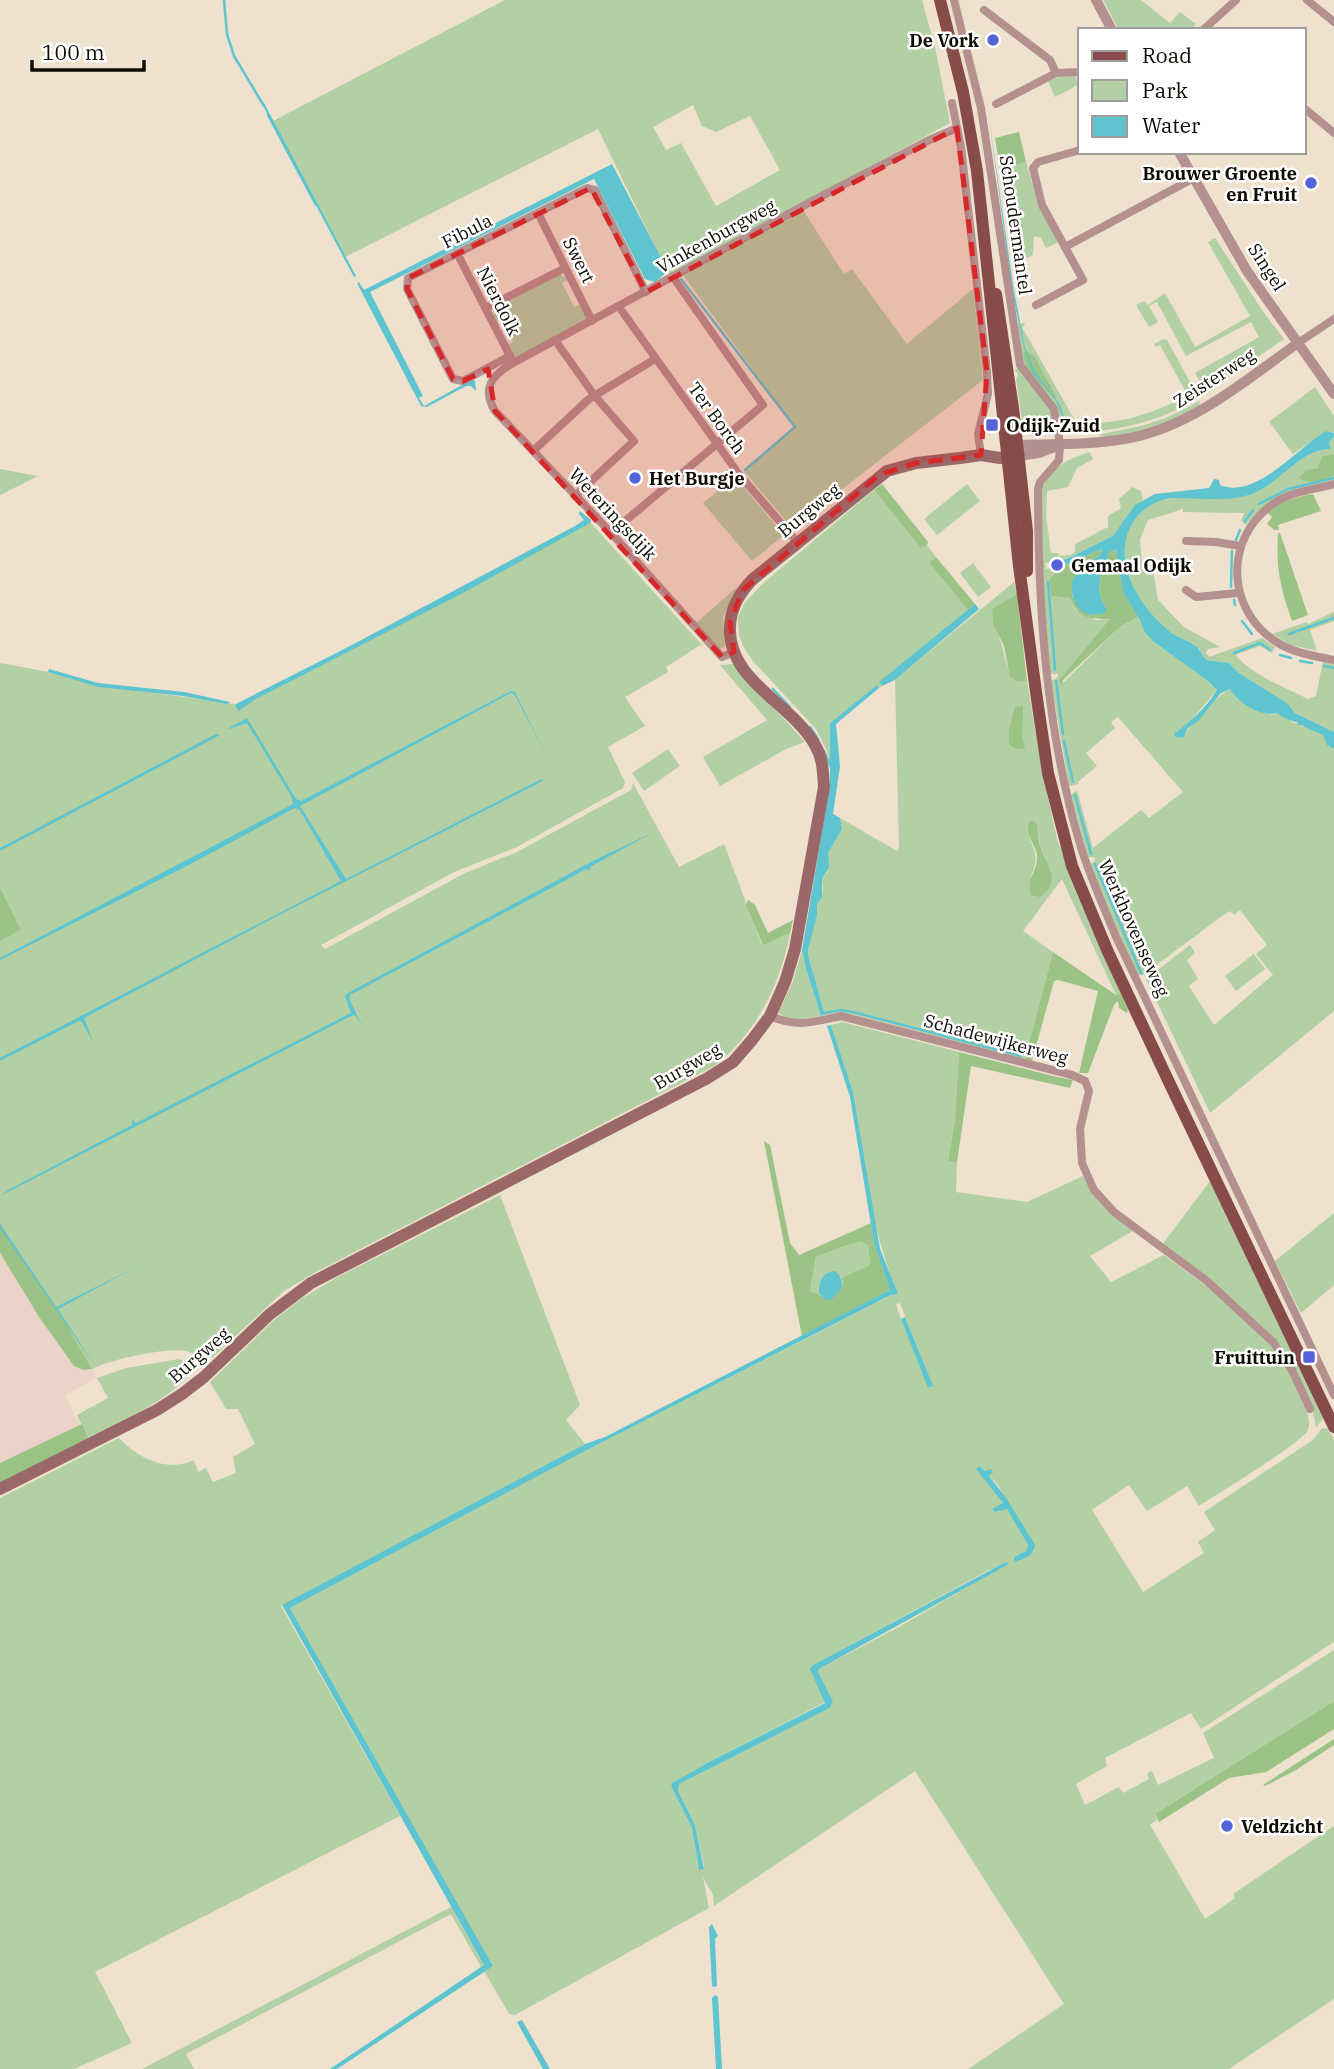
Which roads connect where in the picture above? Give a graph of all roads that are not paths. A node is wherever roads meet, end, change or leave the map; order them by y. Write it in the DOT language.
graph roads {
  1 [pos="940,0"];
  2 [pos="954,0"];
  3 [pos="1096,0"];
  4 [pos="1236,0"];
  5 [pos="1307,0"];
  6 [pos="984,10"];
  7 [pos="1334,21"];
  8 [pos="1111,28"];
  9 [pos="1208,28"];
  10 [pos="1078,72"];
  11 [pos="1056,73"];
  12 [pos="952,103"];
  13 [pos="996,104"];
  14 [pos="1306,110"];
  15 [pos="957,128"];
  16 [pos="1334,134"];
  17 [pos="1078,151"];
  18 [pos="1180,154"];
  19 [pos="1194,178"];
  20 [pos="538,213"];
  21 [pos="1065,247"];
  22 [pos="457,253"];
  23 [pos="565,268"];
  24 [pos="673,277"];
  25 [pos="646,292"];
  26 [pos="1036,305"];
  27 [pos="619,307"];
  28 [pos="486,308"];
  29 [pos="1334,319"];
  30 [pos="592,321"];
  31 [pos="555,341"];
  32 [pos="1298,343"];
  33 [pos="511,359"];
  34 [pos="655,359"];
  35 [pos="493,377"];
  36 [pos="1334,394"];
  37 [pos="594,396"];
  38 [pos="717,442"];
  39 [pos="1060,445"];
  40 [pos="533,451"];
  41 [pos="1012,451"];
  42 [pos="981,456"];
  43 [pos="1334,484"];
  44 [pos="575,496"];
  45 [pos="611,533"];
  46 [pos="1186,541"];
  47 [pos="797,542"];
  48 [pos="1240,547"];
  49 [pos="1186,590"];
  50 [pos="1238,593"];
  51 [pos="734,652"];
  52 [pos="1334,660"];
  53 [pos="770,1016"];
  54 [pos="1334,1395"];
  55 [pos="1310,1409"];
  56 [pos="1334,1427"];
  57 [pos="0,1489"];
  1 -- 41 [label="main road, Schoudermantel"];
  2 -- 39 [label="street, Schoudermantel"];
  3 -- 8 [label="street"];
  4 -- 9 [label="street"];
  5 -- 7 [label="street"];
  6 -- 11 [label="street"];
  10 -- 11 [label="street"];
  11 -- 13 [label="street"];
  12 -- 15 [label="street"];
  14 -- 16 [label="street"];
  15 -- 24 [label="street, Vinkenburgweg"];
  15 -- 42 [label="street"];
  17 -- 21 [label="street"];
  18 -- 19 [label="street, Singel"];
  19 -- 21 [label="street"];
  19 -- 32 [label="street, Singel"];
  20 -- 22 [label="street, Fibula"];
  20 -- 23 [label="street, Swert"];
  20 -- 25 [label="street, Fibula"];
  21 -- 26 [label="street"];
  22 -- 28 [label="street, Nierdolk"];
  22 -- 33 [label="street, Fibula"];
  23 -- 28 [label="street"];
  23 -- 30 [label="street, Swert"];
  24 -- 25 [label="street, Vinkenburgweg"];
  24 -- 38 [label="street"];
  25 -- 27 [label="street, Vinkenburgweg"];
  27 -- 30 [label="street, Vinkenburgweg"];
  27 -- 34 [label="street, Ter Borch"];
  28 -- 33 [label="street, Nierdolk"];
  29 -- 32 [label="street, Zeisterweg"];
  30 -- 31 [label="street, Vinkenburgweg"];
  31 -- 33 [label="street, Vinkenburgweg"];
  31 -- 37 [label="street"];
  32 -- 36 [label="street, Singel"];
  32 -- 39 [label="street, Zeisterweg"];
  33 -- 35 [label="street, Vinkenburgweg"];
  34 -- 37 [label="street"];
  34 -- 38 [label="street, Ter Borch"];
  35 -- 40 [label="street, Weteringsdijk"];
  37 -- 40 [label="street"];
  37 -- 44 [label="street"];
  38 -- 45 [label="street"];
  38 -- 47 [label="street, Ter Borch"];
  39 -- 41 [label="street, Zeisterweg"];
  39 -- 54 [label="street, Werkhovenseweg"];
  40 -- 44 [label="street, Weteringsdijk"];
  41 -- 42 [label="main road, Burgweg"];
  41 -- 56 [label="main road, Werkhovenseweg"];
  42 -- 47 [label="main road, Burgweg"];
  43 -- 48 [label="street"];
  44 -- 45 [label="street, Weteringsdijk"];
  45 -- 51 [label="street, Weteringsdijk"];
  46 -- 48 [label="street"];
  47 -- 51 [label="main road, Burgweg"];
  48 -- 50 [label="street"];
  49 -- 50 [label="street"];
  50 -- 52 [label="street"];
  51 -- 53 [label="main road, Burgweg"];
  53 -- 55 [label="street, Schadewijkerweg"];
  53 -- 57 [label="main road, Burgweg"];
}
